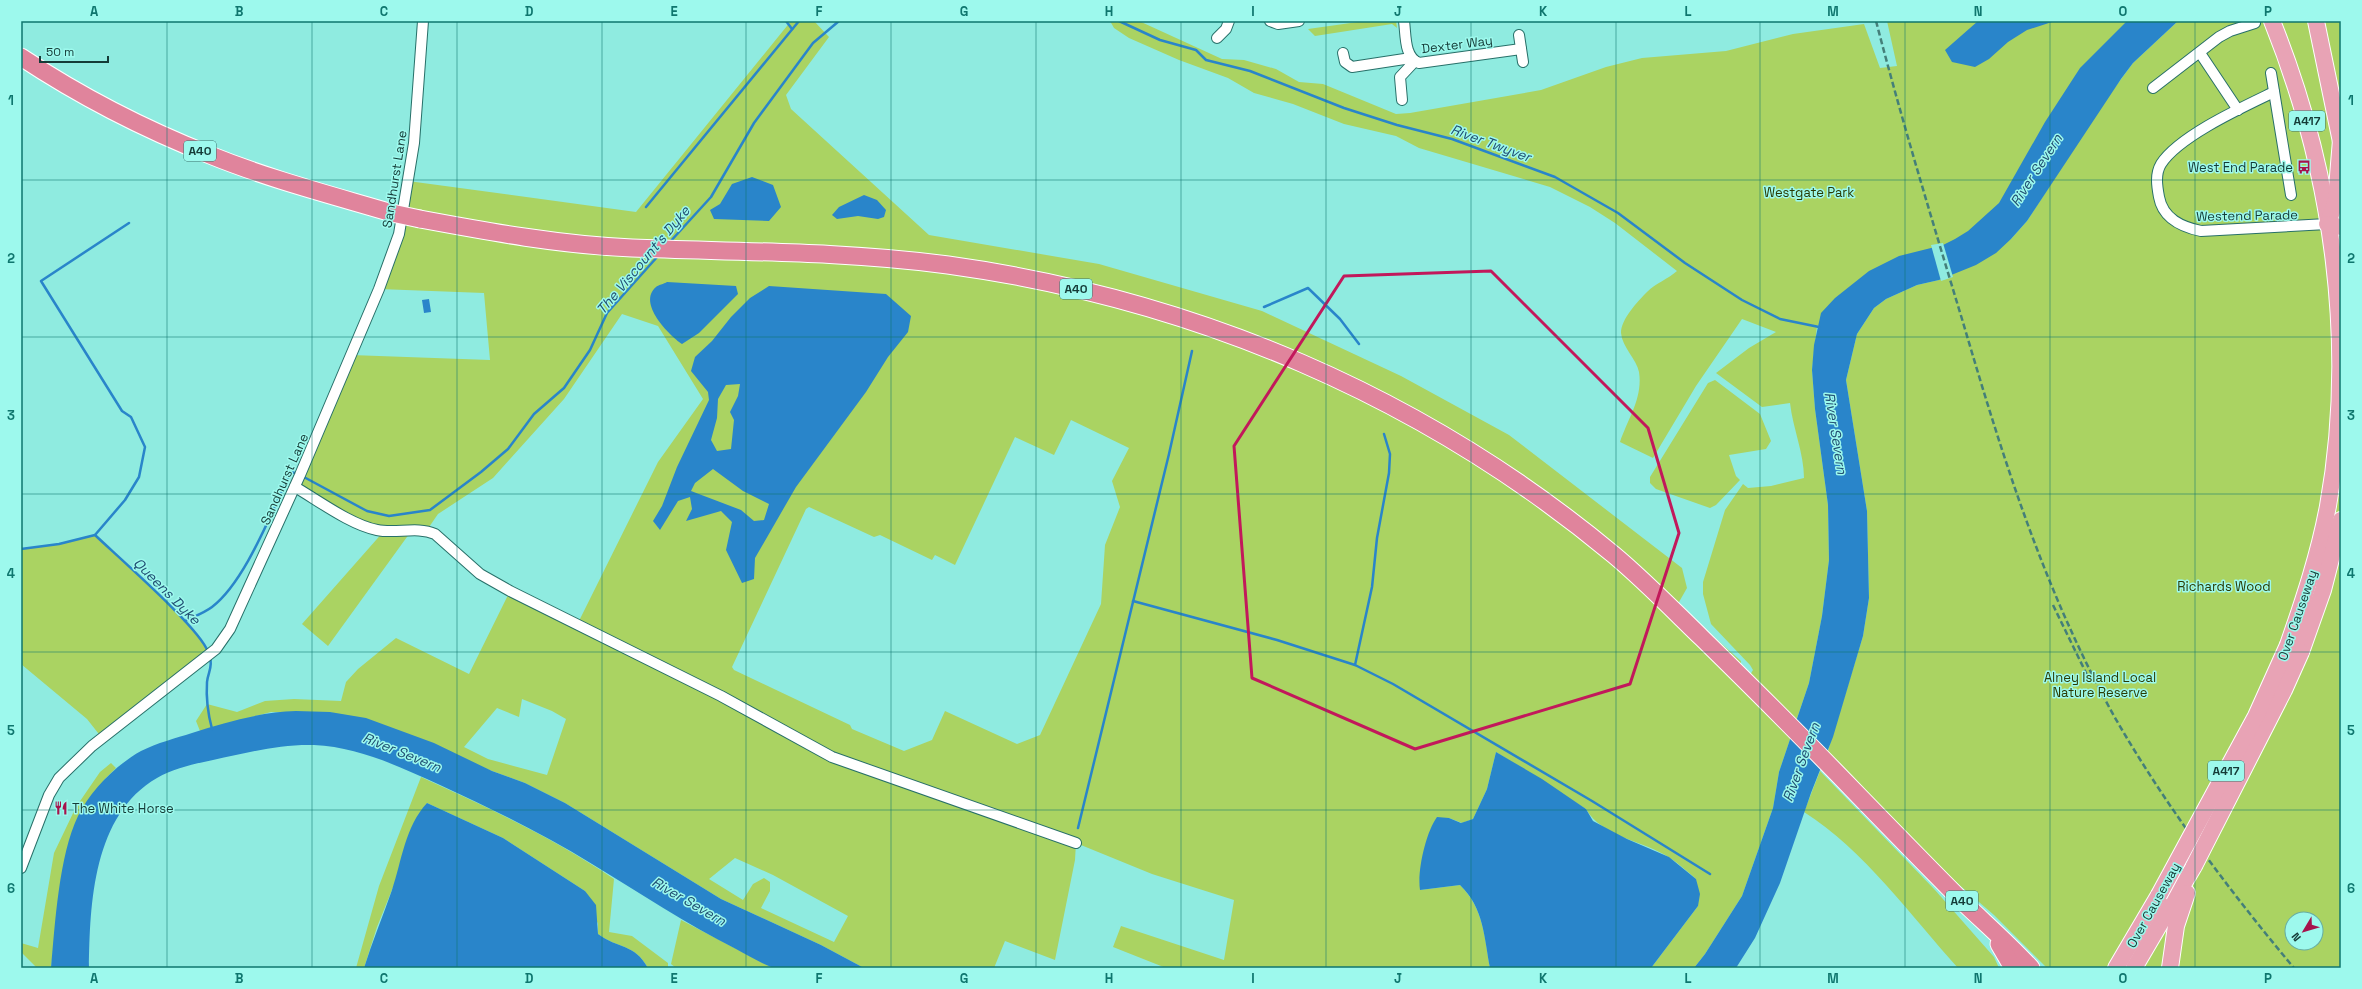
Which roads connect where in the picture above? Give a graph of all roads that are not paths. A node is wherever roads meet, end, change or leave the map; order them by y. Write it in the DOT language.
graph roads {
  1 [pos="422,21"];
  2 [pos="1229,21"];
  3 [pos="1270,21"];
  4 [pos="1299,21"];
  5 [pos="1404,21"];
  6 [pos="2272,21"];
  7 [pos="2316,21"];
  8 [pos="2255,23"];
  9 [pos="1519,35"];
  10 [pos="1217,38"];
  11 [pos="1521,49"];
  12 [pos="1343,52"];
  13 [pos="2200,53"];
  14 [pos="21,57"];
  15 [pos="1413,59"];
  16 [pos="1523,62"];
  17 [pos="2271,73"];
  18 [pos="2153,88"];
  19 [pos="2274,92"];
  20 [pos="1402,100"];
  21 [pos="2238,110"];
  22 [pos="2339,124"];
  23 [pos="2341,141"];
  24 [pos="2291,195"];
  25 [pos="2336,224"];
  26 [pos="2340,352"];
  27 [pos="2340,384"];
  28 [pos="295,487"];
  29 [pos="2341,520"];
  30 [pos="2323,564"];
  31 [pos="2295,649"];
  32 [pos="1076,843"];
  33 [pos="21,868"];
  34 [pos="2178,904"];
  35 [pos="1990,928"];
  36 [pos="2014,968"];
  37 [pos="2031,968"];
  38 [pos="2116,968"];
  39 [pos="2134,968"];
  40 [pos="2170,968"];
  1 -- 28 [label="street, Sandhurst Lane"];
  2 -- 10 [label="street"];
  3 -- 4 [label="street"];
  5 -- 15 [label="street, Dexter Way"];
  6 -- 25 [label="main road, A417"];
  7 -- 22 [label="main road, A417"];
  8 -- 13 [label="street"];
  9 -- 11 [label="street"];
  11 -- 15 [label="street, Dexter Way"];
  11 -- 16 [label="street"];
  12 -- 15 [label="street"];
  13 -- 18 [label="street"];
  13 -- 21 [label="street"];
  14 -- 35 [label="highway, A40, bridge"];
  15 -- 20 [label="street"];
  17 -- 19 [label="street"];
  19 -- 21 [label="street, Westend Parade"];
  19 -- 24 [label="street"];
  21 -- 25 [label="street, Westend Parade"];
  22 -- 23 [label="main road, A417"];
  23 -- 25 [label="main road, A417"];
  25 -- 26 [label="main road, Over Causeway / A417"];
  26 -- 27 [label="main road, Over Causeway / A417"];
  27 -- 30 [label="main road, Over Causeway / A417"];
  28 -- 32 [label="street"];
  28 -- 33 [label="street, Sandhurst Lane"];
  29 -- 30 [label="main road, Over Causeway / A417"];
  30 -- 31 [label="main road, Over Causeway / A417"];
  31 -- 34 [label="main road, Over Causeway / A417, bridge"];
  31 -- 38 [label="main road, Over Causeway / A417, bridge"];
  34 -- 39 [label="main road, Over Causeway"];
  34 -- 40 [label="main road"];
  35 -- 36 [label="highway, A40"];
  35 -- 37 [label="highway, A40"];
}
